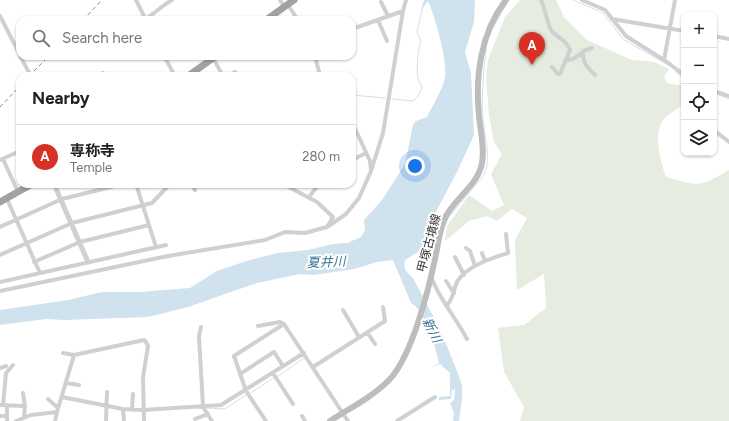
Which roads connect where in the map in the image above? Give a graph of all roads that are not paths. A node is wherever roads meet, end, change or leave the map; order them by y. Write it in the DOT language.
graph roads {
  1 [pos="136,0"];
  2 [pos="172,0"];
  3 [pos="280,0"];
  4 [pos="294,0"];
  5 [pos="406,0"];
  6 [pos="506,0"];
  7 [pos="541,0"];
  8 [pos="582,0"];
  9 [pos="675,0"];
  10 [pos="381,2"];
  11 [pos="591,2"];
  12 [pos="286,6"];
  13 [pos="402,11"];
  14 [pos="0,16"];
  15 [pos="144,16"];
  16 [pos="151,16"];
  17 [pos="272,16"];
  18 [pos="295,16"];
  19 [pos="388,16"];
  20 [pos="612,19"];
  21 [pos="378,20"];
  22 [pos="356,28"];
  23 [pos="670,29"];
  24 [pos="681,31"];
  25 [pos="717,36"];
  26 [pos="729,38"];
  27 [pos="387,41"];
  28 [pos="16,48"];
  29 [pos="592,48"];
  30 [pos="582,52"];
  31 [pos="22,60"];
  32 [pos="166,60"];
  33 [pos="211,60"];
  34 [pos="216,60"];
  35 [pos="316,60"];
  36 [pos="568,60"];
  37 [pos="664,60"];
  38 [pos="552,67"];
  39 [pos="28,72"];
  40 [pos="172,72"];
  41 [pos="194,72"];
  42 [pos="221,72"];
  43 [pos="319,72"];
  44 [pos="681,73"];
  45 [pos="595,75"];
  46 [pos="717,92"];
  47 [pos="729,96"];
  48 [pos="356,131"];
  49 [pos="717,132"];
  50 [pos="729,142"];
  51 [pos="16,153"];
  52 [pos="366,153"];
  53 [pos="356,158"];
  54 [pos="2,160"];
  55 [pos="371,171"];
  56 [pos="25,188"];
  57 [pos="56,188"];
  58 [pos="107,188"];
  59 [pos="137,188"];
  60 [pos="166,188"];
  61 [pos="293,188"];
  62 [pos="316,188"];
  63 [pos="18,192"];
  64 [pos="309,197"];
  65 [pos="62,199"];
  66 [pos="3,200"];
  67 [pos="142,205"];
  68 [pos="15,220"];
  69 [pos="72,223"];
  70 [pos="148,225"];
  71 [pos="0,227"];
  72 [pos="327,227"];
  73 [pos="506,234"];
  74 [pos="80,242"];
  75 [pos="26,244"];
  76 [pos="166,245"];
  77 [pos="156,247"];
  78 [pos="466,248"];
  79 [pos="482,253"];
  80 [pos="0,255"];
  81 [pos="455,257"];
  82 [pos="485,261"];
  83 [pos="34,262"];
  84 [pos="88,262"];
  85 [pos="475,266"];
  86 [pos="40,273"];
  87 [pos="464,275"];
  88 [pos="430,280"];
  89 [pos="446,281"];
  90 [pos="0,282"];
  91 [pos="0,291"];
  92 [pos="454,294"];
  93 [pos="447,304"];
  94 [pos="383,307"];
  95 [pos="343,310"];
  96 [pos="284,324"];
  97 [pos="202,326"];
  98 [pos="258,326"];
  99 [pos="367,332"];
  100 [pos="359,337"];
  101 [pos="467,339"];
  102 [pos="376,344"];
  103 [pos="63,353"];
  104 [pos="304,353"];
  105 [pos="74,355"];
  106 [pos="13,364"];
  107 [pos="6,366"];
  108 [pos="283,366"];
  109 [pos="313,366"];
  110 [pos="0,368"];
  111 [pos="273,373"];
  112 [pos="240,374"];
  113 [pos="66,382"];
  114 [pos="79,385"];
  115 [pos="246,390"];
  116 [pos="107,392"];
  117 [pos="23,393"];
  118 [pos="133,394"];
  119 [pos="62,397"];
  120 [pos="435,397"];
  121 [pos="48,399"];
  122 [pos="293,404"];
  123 [pos="3,405"];
  124 [pos="25,406"];
  125 [pos="105,406"];
  126 [pos="203,407"];
  127 [pos="123,409"];
  128 [pos="132,409"];
  129 [pos="58,410"];
  130 [pos="143,410"];
  131 [pos="343,412"];
  132 [pos="208,414"];
  133 [pos="31,415"];
  134 [pos="0,416"];
  135 [pos="302,416"];
  136 [pos="24,417"];
  137 [pos="7,419"];
  138 [pos="195,419"];
  139 [pos="16,421"];
  140 [pos="31,421"];
  141 [pos="55,421"];
  142 [pos="106,421"];
  143 [pos="124,421"];
  144 [pos="144,421"];
  145 [pos="212,421"];
  146 [pos="266,421"];
  147 [pos="305,421"];
  148 [pos="330,421"];
  149 [pos="348,421"];
  150 [pos="397,421"];
  1 -- 15 [label="street"];
  2 -- 16 [label="street"];
  3 -- 12 [label="street"];
  4 -- 12 [label="highway"];
  5 -- 13 [label="street"];
  6 -- 88 [label="main road, 甲塚古墳線"];
  7 -- 36 [label="street"];
  8 -- 11 [label="street"];
  9 -- 23 [label="street"];
  10 -- 19 [label="street"];
  11 -- 20 [label="street"];
  12 -- 17 [label="highway"];
  12 -- 18 [label="street"];
  13 -- 19 [label="street"];
  13 -- 55 [label="street"];
  14 -- 28 [label="street"];
  19 -- 21 [label="street"];
  20 -- 23 [label="street"];
  20 -- 37 [label="street"];
  21 -- 22 [label="street"];
  21 -- 27 [label="street"];
  23 -- 24 [label="street"];
  23 -- 37 [label="street"];
  25 -- 26 [label="street"];
  29 -- 30 [label="street"];
  30 -- 36 [label="street"];
  30 -- 45 [label="street"];
  31 -- 39 [label="street"];
  32 -- 40 [label="street"];
  33 -- 41 [label="highway"];
  34 -- 42 [label="street"];
  35 -- 43 [label="street"];
  36 -- 38 [label="street"];
  37 -- 44 [label="street"];
  46 -- 47 [label="street"];
  48 -- 52 [label="street"];
  49 -- 50 [label="street"];
  51 -- 54 [label="street"];
  52 -- 53 [label="street"];
  52 -- 55 [label="street"];
  54 -- 63 [label="street"];
  55 -- 72 [label="street"];
  56 -- 63 [label="highway"];
  57 -- 65 [label="street"];
  58 -- 65 [label="street"];
  59 -- 67 [label="street"];
  60 -- 67 [label="street"];
  61 -- 64 [label="street"];
  62 -- 64 [label="street"];
  63 -- 66 [label="highway"];
  64 -- 72 [label="street"];
  65 -- 68 [label="street"];
  65 -- 69 [label="street"];
  66 -- 68 [label="street"];
  67 -- 69 [label="street"];
  67 -- 70 [label="street"];
  68 -- 71 [label="street"];
  68 -- 75 [label="street"];
  69 -- 74 [label="street"];
  69 -- 75 [label="street"];
  70 -- 74 [label="street"];
  70 -- 77 [label="street"];
  72 -- 91 [label="street"];
  73 -- 82 [label="street"];
  74 -- 83 [label="street"];
  74 -- 84 [label="street"];
  75 -- 80 [label="street"];
  75 -- 83 [label="street"];
  76 -- 77 [label="street"];
  77 -- 84 [label="street"];
  78 -- 85 [label="street"];
  79 -- 82 [label="street"];
  81 -- 87 [label="street"];
  82 -- 85 [label="street"];
  83 -- 86 [label="street"];
  84 -- 86 [label="street"];
  85 -- 87 [label="street"];
  86 -- 90 [label="street"];
  87 -- 92 [label="street"];
  88 -- 93 [label="street"];
  88 -- 131 [label="main road, 甲塚古墳線"];
  89 -- 92 [label="street"];
  92 -- 93 [label="street"];
  93 -- 101 [label="street"];
  94 -- 99 [label="street"];
  95 -- 100 [label="street"];
  96 -- 98 [label="street"];
  96 -- 104 [label="street"];
  96 -- 112 [label="street"];
  97 -- 126 [label="street"];
  99 -- 100 [label="street"];
  99 -- 102 [label="street"];
  100 -- 109 [label="street"];
  103 -- 105 [label="street"];
  104 -- 108 [label="street"];
  104 -- 109 [label="street"];
  105 -- 113 [label="street"];
  105 -- 130 [label="street"];
  106 -- 123 [label="street"];
  107 -- 110 [label="street"];
  108 -- 111 [label="street"];
  108 -- 112 [label="street"];
  109 -- 131 [label="street"];
  111 -- 115 [label="street"];
  111 -- 122 [label="street"];
  112 -- 115 [label="street"];
  113 -- 114 [label="street"];
  113 -- 119 [label="street"];
  115 -- 126 [label="street"];
  115 -- 146 [label="street"];
  116 -- 125 [label="street"];
  117 -- 124 [label="street"];
  118 -- 128 [label="street"];
  119 -- 125 [label="street"];
  119 -- 129 [label="street"];
  120 -- 150 [label="street"];
  121 -- 129 [label="street"];
  123 -- 124 [label="street"];
  123 -- 137 [label="street"];
  124 -- 136 [label="street"];
  125 -- 127 [label="street"];
  125 -- 142 [label="street"];
  126 -- 130 [label="street"];
  126 -- 132 [label="street"];
  127 -- 128 [label="street"];
  127 -- 143 [label="street"];
  128 -- 130 [label="street"];
  129 -- 133 [label="street"];
  129 -- 141 [label="street"];
  130 -- 144 [label="street"];
  131 -- 148 [label="main road, 甲塚古墳線"];
  131 -- 149 [label="street"];
  132 -- 138 [label="street"];
  132 -- 145 [label="street"];
  133 -- 136 [label="street"];
  133 -- 140 [label="street"];
  134 -- 137 [label="street"];
  135 -- 147 [label="street"];
  136 -- 139 [label="street"];
}
